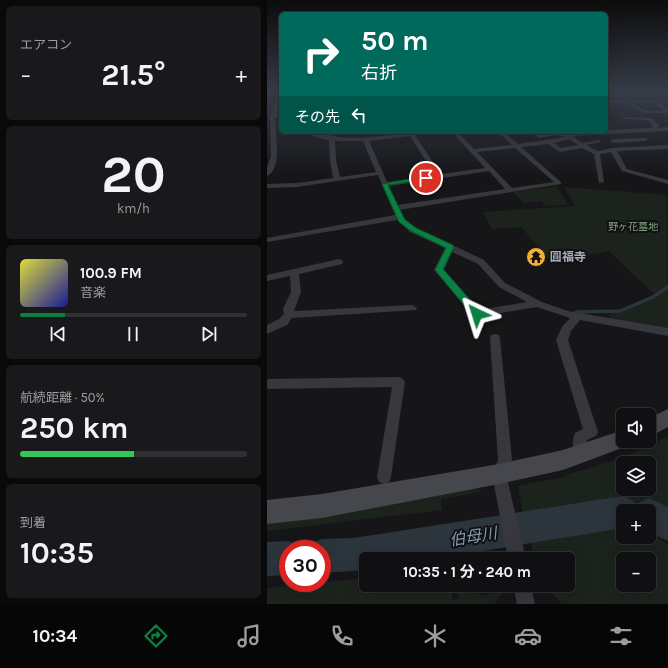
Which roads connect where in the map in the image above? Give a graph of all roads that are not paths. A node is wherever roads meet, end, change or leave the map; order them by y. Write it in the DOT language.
graph roads {
  1 [pos="268,120"];
  2 [pos="650,120"];
  3 [pos="668,129"];
  4 [pos="635,130"];
  5 [pos="654,130"];
  6 [pos="608,132"];
  7 [pos="314,134"];
  8 [pos="357,134"];
  9 [pos="411,134"];
  10 [pos="457,134"];
  11 [pos="503,134"];
  12 [pos="536,134"];
  13 [pos="547,134"];
  14 [pos="570,134"];
  15 [pos="606,134"];
  16 [pos="344,138"];
  17 [pos="332,139"];
  18 [pos="365,139"];
  19 [pos="645,139"];
  20 [pos="598,141"];
  21 [pos="613,141"];
  22 [pos="549,142"];
  23 [pos="582,145"];
  24 [pos="517,146"];
  25 [pos="668,147"];
  26 [pos="657,148"];
  27 [pos="612,150"];
  28 [pos="623,150"];
  29 [pos="473,151"];
  30 [pos="597,153"];
  31 [pos="490,169"];
  32 [pos="267,174"];
  33 [pos="380,174"];
  34 [pos="439,176"];
  35 [pos="337,179"];
  36 [pos="601,182"];
  37 [pos="668,182"];
  38 [pos="385,184"];
  39 [pos="267,186"];
  40 [pos="510,190"];
  41 [pos="397,212"];
  42 [pos="267,240"];
  43 [pos="450,247"];
  44 [pos="339,262"];
  45 [pos="294,273"];
  46 [pos="267,278"];
  47 [pos="538,304"];
  48 [pos="412,308"];
  49 [pos="289,315"];
  50 [pos="578,316"];
  51 [pos="267,330"];
  52 [pos="668,332"];
  53 [pos="495,338"];
  54 [pos="267,384"];
  55 [pos="668,417"];
  56 [pos="656,424"];
  57 [pos="616,442"];
  58 [pos="579,455"];
  59 [pos="385,477"];
  60 [pos="501,484"];
  61 [pos="267,512"];
  62 [pos="516,552"];
  63 [pos="523,592"];
  64 [pos="526,604"];
  1 -- 32 [label="street"];
  2 -- 5 [label="street"];
  3 -- 5 [label="street"];
  4 -- 5 [label="street"];
  4 -- 6 [label="street"];
  4 -- 19 [label="street"];
  7 -- 17 [label="street"];
  8 -- 16 [label="street"];
  9 -- 18 [label="street"];
  9 -- 34 [label="street"];
  10 -- 29 [label="street"];
  11 -- 24 [label="street"];
  12 -- 13 [label="street"];
  14 -- 22 [label="street"];
  14 -- 23 [label="street"];
  15 -- 21 [label="street"];
  16 -- 17 [label="street"];
  16 -- 18 [label="street"];
  17 -- 35 [label="street"];
  18 -- 33 [label="street"];
  19 -- 21 [label="street"];
  19 -- 26 [label="street"];
  20 -- 23 [label="street"];
  21 -- 28 [label="street"];
  22 -- 23 [label="street"];
  22 -- 24 [label="street"];
  23 -- 30 [label="street"];
  24 -- 29 [label="street"];
  24 -- 40 [label="street"];
  25 -- 26 [label="street"];
  26 -- 28 [label="street"];
  27 -- 28 [label="street"];
  27 -- 30 [label="street"];
  27 -- 37 [label="street"];
  29 -- 31 [label="street"];
  30 -- 36 [label="street"];
  31 -- 34 [label="street"];
  31 -- 40 [label="street"];
  33 -- 35 [label="street"];
  33 -- 38 [label="street"];
  34 -- 38 [label="street"];
  35 -- 39 [label="street"];
  38 -- 41 [label="street"];
  40 -- 41 [label="street"];
  41 -- 42 [label="street"];
  41 -- 43 [label="street"];
  43 -- 47 [label="street"];
  43 -- 47 [label="street"];
  44 -- 45 [label="street"];
  45 -- 46 [label="street"];
  45 -- 49 [label="street"];
  47 -- 50 [label="street"];
  48 -- 49 [label="street"];
  49 -- 51 [label="street"];
  50 -- 52 [label="street"];
  50 -- 58 [label="street"];
  53 -- 60 [label="street"];
  54 -- 59 [label="street"];
  55 -- 56 [label="street"];
  57 -- 58 [label="street"];
  58 -- 60 [label="street"];
  60 -- 61 [label="street"];
  60 -- 62 [label="street"];
  63 -- 64 [label="street"];
}
